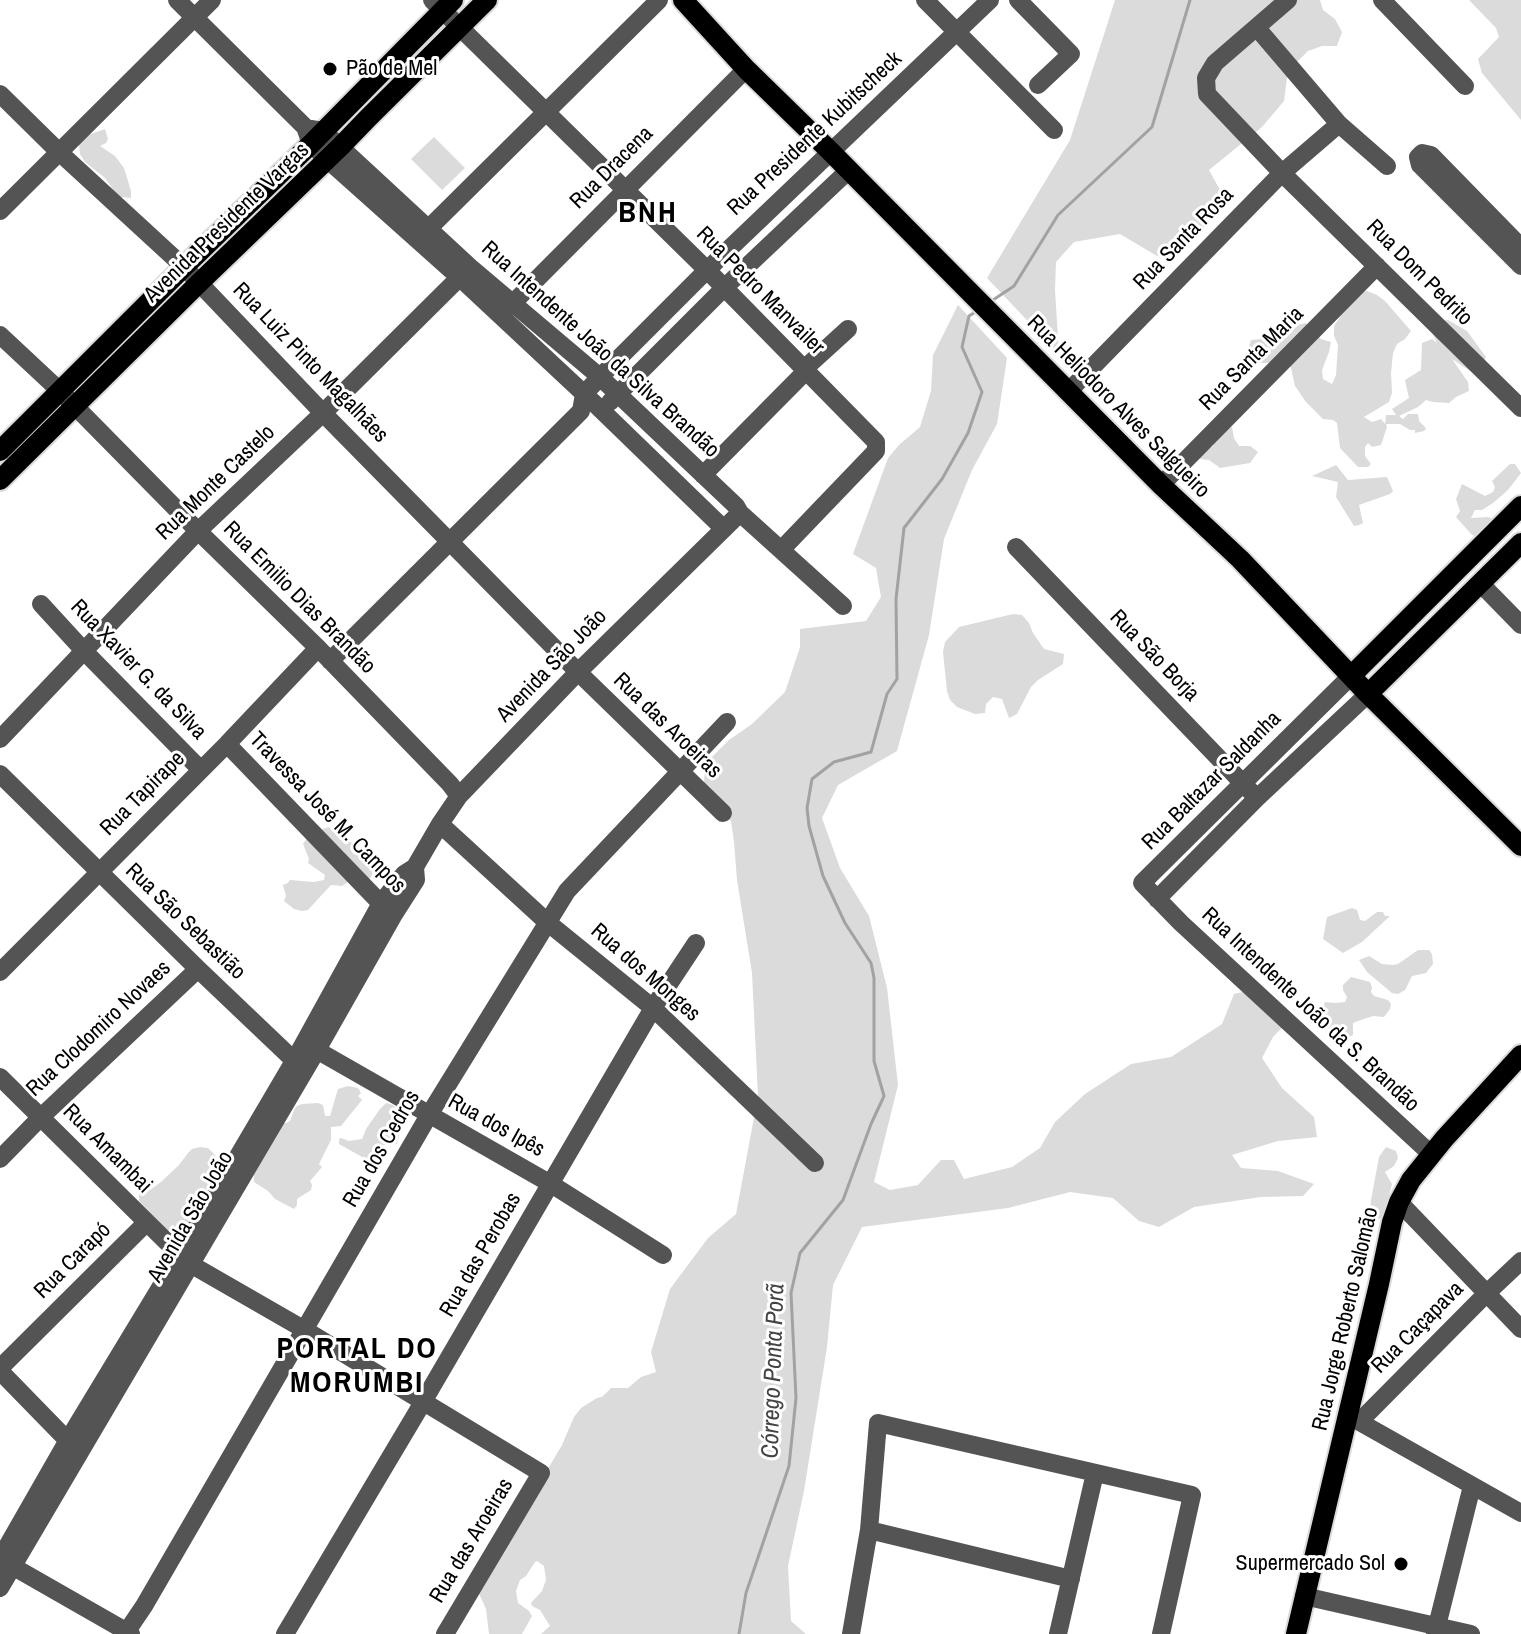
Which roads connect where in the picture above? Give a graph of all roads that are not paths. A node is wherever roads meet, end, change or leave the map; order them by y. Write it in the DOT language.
graph roads {
  1 [pos="177,0"];
  2 [pos="212,0"];
  3 [pos="487,0"];
  4 [pos="659,0"];
  5 [pos="683,0"];
  6 [pos="925,0"];
  7 [pos="990,0"];
  8 [pos="1018,0"];
  9 [pos="1288,0"];
  10 [pos="1382,0"];
  11 [pos="443,3"];
  12 [pos="195,17"];
  13 [pos="459,27"];
  14 [pos="1257,28"];
  15 [pos="958,33"];
  16 [pos="746,69"];
  17 [pos="1038,85"];
  18 [pos="1465,86"];
  19 [pos="0,94"];
  20 [pos="546,112"];
  21 [pos="1339,124"];
  22 [pos="1054,130"];
  23 [pos="313,134"];
  24 [pos="830,151"];
  25 [pos="59,152"];
  26 [pos="334,154"];
  27 [pos="1387,166"];
  28 [pos="849,170"];
  29 [pos="1282,173"];
  30 [pos="624,190"];
  31 [pos="0,211"];
  32 [pos="429,228"];
  33 [pos="1520,258"];
  34 [pos="1377,266"];
  35 [pos="184,267"];
  36 [pos="707,270"];
  37 [pos="465,272"];
  38 [pos="200,282"];
  39 [pos="724,288"];
  40 [pos="513,303"];
  41 [pos="848,329"];
  42 [pos="0,335"];
  43 [pos="805,370"];
  44 [pos="600,377"];
  45 [pos="1068,392"];
  46 [pos="618,395"];
  47 [pos="68,399"];
  48 [pos="583,402"];
  49 [pos="1521,408"];
  50 [pos="602,411"];
  51 [pos="323,413"];
  52 [pos="0,451"];
  53 [pos="703,475"];
  54 [pos="0,480"];
  55 [pos="1161,485"];
  56 [pos="1521,506"];
  57 [pos="740,513"];
  58 [pos="724,529"];
  59 [pos="198,531"];
  60 [pos="450,541"];
  61 [pos="1521,543"];
  62 [pos="1016,547"];
  63 [pos="782,549"];
  64 [pos="1480,583"];
  65 [pos="41,604"];
  66 [pos="843,606"];
  67 [pos="1521,625"];
  68 [pos="85,652"];
  69 [pos="324,654"];
  70 [pos="578,672"];
  71 [pos="1351,676"];
  72 [pos="1368,694"];
  73 [pos="727,722"];
  74 [pos="0,739"];
  75 [pos="227,744"];
  76 [pos="201,770"];
  77 [pos="679,771"];
  78 [pos="0,774"];
  79 [pos="1243,784"];
  80 [pos="459,796"];
  81 [pos="1257,798"];
  82 [pos="723,813"];
  83 [pos="440,824"];
  84 [pos="1521,846"];
  85 [pos="99,872"];
  86 [pos="1157,899"];
  87 [pos="387,910"];
  88 [pos="547,922"];
  89 [pos="696,943"];
  90 [pos="198,969"];
  91 [pos="0,972"];
  92 [pos="653,1008"];
  93 [pos="310,1046"];
  94 [pos="1518,1065"];
  95 [pos="299,1066"];
  96 [pos="0,1077"];
  97 [pos="429,1115"];
  98 [pos="41,1117"];
  99 [pos="1432,1155"];
  100 [pos="0,1159"];
  101 [pos="815,1163"];
  102 [pos="551,1184"];
  103 [pos="1399,1202"];
  104 [pos="147,1222"];
  105 [pos="663,1255"];
  106 [pos="186,1260"];
  107 [pos="1521,1261"];
  108 [pos="1487,1293"];
  109 [pos="1521,1329"];
  110 [pos="305,1330"];
  111 [pos="0,1370"];
  112 [pos="423,1402"];
  113 [pos="1354,1418"];
  114 [pos="73,1446"];
  115 [pos="541,1473"];
  116 [pos="1095,1473"];
  117 [pos="1472,1486"];
  118 [pos="1518,1506"];
  119 [pos="869,1530"];
  120 [pos="4,1561"];
  121 [pos="1071,1579"];
  122 [pos="0,1588"];
  123 [pos="1304,1596"];
  124 [pos="1436,1630"];
  125 [pos="128,1633"];
  126 [pos="285,1634"];
  127 [pos="445,1634"];
  128 [pos="851,1634"];
  129 [pos="1058,1634"];
  130 [pos="1161,1634"];
  131 [pos="1296,1634"];
  132 [pos="1471,1634"];
  1 -- 12 [label="street"];
  2 -- 12 [label="street"];
  3 -- 13 [label="main road, Avenida Presidente Vargas"];
  4 -- 20 [label="street"];
  5 -- 16 [label="main road, Rua Heliodoro Alves Salgueiro"];
  6 -- 15 [label="street"];
  7 -- 15 [label="street, Rua Presidente Kubitscheck"];
  8 -- 17 [label="street"];
  9 -- 14 [label="street"];
  10 -- 18 [label="street"];
  11 -- 13 [label="street, Rua Pedro Manvailer"];
  11 -- 23 [label="main road, Avenida Presidente Vargas"];
  12 -- 23 [label="street"];
  12 -- 25 [label="street"];
  13 -- 20 [label="street, Rua Pedro Manvailer"];
  13 -- 26 [label="main road, Avenida Presidente Vargas"];
  14 -- 21 [label="street"];
  14 -- 29 [label="street, Rua Dom Pedrito"];
  15 -- 22 [label="street"];
  15 -- 24 [label="street, Rua Presidente Kubitscheck"];
  16 -- 24 [label="main road, Rua Heliodoro Alves Salgueiro"];
  16 -- 30 [label="street, Rua Dracena"];
  19 -- 25 [label="street, Rua Luiz Pinto Magalhães"];
  20 -- 30 [label="street, Rua Pedro Manvailer"];
  20 -- 32 [label="street"];
  21 -- 27 [label="street"];
  21 -- 29 [label="street, Rua Santa Rosa"];
  23 -- 26 [label="street, Rua Intendente João da Silva Brandão"];
  23 -- 35 [label="main road, Avenida Presidente Vargas"];
  24 -- 28 [label="main road, Rua Heliodoro Alves Salgueiro"];
  24 -- 36 [label="street, Rua Presidente Kubitscheck"];
  25 -- 31 [label="street"];
  25 -- 35 [label="street, Rua Luiz Pinto Magalhães"];
  26 -- 32 [label="street, Rua Intendente João da Silva Brandão"];
  26 -- 37 [label="street, Rua Intendente João da Silva Brandão"];
  26 -- 38 [label="main road, Avenida Presidente Vargas"];
  28 -- 39 [label="street"];
  28 -- 45 [label="main road, Rua Heliodoro Alves Salgueiro"];
  29 -- 34 [label="street, Rua Dom Pedrito"];
  29 -- 45 [label="street, Rua Santa Rosa"];
  30 -- 36 [label="street, Rua Pedro Manvailer"];
  30 -- 40 [label="street, Rua Dracena"];
  32 -- 37 [label="street, Rua Intendente João da Silva Brandão"];
  33 -- 33 [label="street"];
  34 -- 49 [label="street, Rua Dom Pedrito"];
  34 -- 55 [label="street, Rua Santa Maria"];
  35 -- 38 [label="street, Rua Luiz Pinto Magalhães"];
  35 -- 47 [label="main road, Avenida Presidente Vargas"];
  36 -- 39 [label="street, Rua Pedro Manvailer"];
  36 -- 44 [label="street, Rua Presidente Kubitscheck"];
  37 -- 40 [label="street, Rua Intendente João da Silva Brandão"];
  37 -- 48 [label="street, Rua Intendente João da Silva Brandão"];
  37 -- 51 [label="street, Rua Monte Castelo"];
  38 -- 47 [label="main road, Avenida Presidente Vargas"];
  38 -- 51 [label="street, Rua Luiz Pinto Magalhães"];
  39 -- 43 [label="street, Rua Pedro Manvailer"];
  39 -- 46 [label="street"];
  40 -- 44 [label="street, Rua Intendente João da Silva Brandão"];
  41 -- 43 [label="street"];
  42 -- 47 [label="street, Rua Emilio Dias Brandão"];
  43 -- 53 [label="street"];
  43 -- 63 [label="street, Rua Pedro Manvailer"];
  44 -- 46 [label="street, Rua Intendente João da Silva Brandão"];
  44 -- 48 [label="street, Rua Presidente Kubitscheck"];
  45 -- 55 [label="main road, Rua Heliodoro Alves Salgueiro"];
  46 -- 50 [label="street"];
  46 -- 53 [label="street, Rua Intendente João da Silva Brandão"];
  47 -- 52 [label="main road, Avenida Presidente Vargas"];
  47 -- 54 [label="main road, Avenida Presidente Vargas"];
  47 -- 59 [label="street, Rua Emilio Dias Brandão"];
  48 -- 50 [label="street, Rua Intendente João da Silva Brandão"];
  48 -- 60 [label="street, Rua Presidente Kubitscheck"];
  50 -- 58 [label="street, Rua Intendente João da Silva Brandão"];
  51 -- 59 [label="street, Rua Monte Castelo"];
  51 -- 60 [label="street, Rua Luiz Pinto Magalhães"];
  53 -- 57 [label="street, Rua Intendente João da Silva Brandão"];
  55 -- 71 [label="main road, Rua Heliodoro Alves Salgueiro"];
  56 -- 71 [label="main road, Rua Baltazar Saldanha"];
  57 -- 58 [label="street, Avenida São João"];
  57 -- 63 [label="street, Rua Intendente João da Silva Brandão"];
  58 -- 70 [label="street, Avenida São João"];
  59 -- 68 [label="street, Rua Monte Castelo"];
  59 -- 69 [label="street, Rua Emilio Dias Brandão"];
  60 -- 69 [label="street, Rua Presidente Kubitscheck"];
  60 -- 70 [label="street, Rua Luiz Pinto Magalhães"];
  61 -- 64 [label="main road, Rua Baltazar Saldanha"];
  62 -- 79 [label="street, Rua São Borja"];
  63 -- 66 [label="street, Rua Intendente João da Silva Brandão"];
  64 -- 67 [label="street"];
  64 -- 72 [label="main road, Rua Baltazar Saldanha"];
  65 -- 68 [label="street, Rua Xavier G. da Silva"];
  68 -- 74 [label="street, Rua Monte Castelo"];
  68 -- 76 [label="street, Rua Xavier G. da Silva"];
  69 -- 75 [label="street, Rua Tapirape"];
  69 -- 80 [label="street, Rua Emilio Dias Brandão"];
  70 -- 77 [label="street, Rua das Aroeiras"];
  70 -- 80 [label="street, Avenida São João"];
  71 -- 72 [label="main road, Rua Heliodoro Alves Salgueiro"];
  71 -- 79 [label="street, Rua Baltazar Saldanha"];
  72 -- 81 [label="street, Rua Baltazar Saldanha"];
  72 -- 84 [label="main road, Rua Heliodoro Alves Salgueiro"];
  73 -- 77 [label="street, Rua dos Cedros"];
  75 -- 76 [label="street, Rua Tapirape"];
  75 -- 87 [label="street, Travessa José M. Campos"];
  76 -- 85 [label="street, Rua Tapirape"];
  77 -- 82 [label="street, Rua das Aroeiras"];
  77 -- 88 [label="street, Rua dos Cedros"];
  78 -- 85 [label="street, Rua São Sebastião"];
  79 -- 81 [label="street, Rua São Borja"];
  79 -- 86 [label="street, Rua Baltazar Saldanha"];
  80 -- 83 [label="street, Avenida São João"];
  81 -- 86 [label="street, Rua Baltazar Saldanha"];
  83 -- 87 [label="street, Avenida São João"];
  83 -- 88 [label="street, Rua dos Monges"];
  85 -- 90 [label="street, Rua São Sebastião"];
  85 -- 91 [label="street, Rua Tapirape"];
  86 -- 99 [label="street, Rua Intendente João da S. Brandão"];
  87 -- 93 [label="street, Avenida São João"];
  88 -- 92 [label="street, Rua dos Monges"];
  88 -- 97 [label="street, Rua dos Cedros"];
  89 -- 92 [label="street, Rua das Perobas"];
  90 -- 95 [label="street, Rua São Sebastião"];
  90 -- 98 [label="street, Rua Clodomiro Novaes"];
  92 -- 101 [label="street, Rua dos Monges"];
  92 -- 102 [label="street, Rua das Perobas"];
  93 -- 95 [label="street, Avenida São João"];
  93 -- 97 [label="street, Rua dos Ipês"];
  94 -- 99 [label="main road, Rua Jorge Roberto Salomão"];
  95 -- 106 [label="street, Avenida São João"];
  96 -- 98 [label="street, Rua Amambai"];
  97 -- 102 [label="street, Rua dos Ipês"];
  97 -- 110 [label="street, Rua dos Cedros"];
  98 -- 100 [label="street, Rua Clodomiro Novaes"];
  98 -- 104 [label="street, Rua Amambai"];
  99 -- 103 [label="main road, Rua Jorge Roberto Salomão"];
  102 -- 105 [label="street, Rua dos Ipês"];
  102 -- 112 [label="street, Rua das Perobas"];
  103 -- 108 [label="street"];
  103 -- 113 [label="main road, Rua Jorge Roberto Salomão"];
  104 -- 106 [label="street, Rua Amambai"];
  104 -- 111 [label="street, Rua Carapó"];
  106 -- 110 [label="street, Rua Amambai"];
  106 -- 114 [label="street, Avenida São João"];
  107 -- 108 [label="street, Rua Caçapava"];
  108 -- 109 [label="street"];
  108 -- 113 [label="street, Rua Caçapava"];
  110 -- 112 [label="street, Rua Amambai"];
  110 -- 125 [label="street, Rua dos Cedros"];
  111 -- 114 [label="street"];
  112 -- 115 [label="street, Rua Amambai"];
  112 -- 126 [label="street, Rua das Perobas"];
  113 -- 117 [label="street"];
  113 -- 123 [label="main road, Rua Jorge Roberto Salomão"];
  114 -- 120 [label="street, Avenida São João"];
  115 -- 127 [label="street, Rua das Aroeiras"];
  116 -- 119 [label="street"];
  116 -- 121 [label="street"];
  116 -- 130 [label="street"];
  117 -- 118 [label="street"];
  117 -- 124 [label="street"];
  119 -- 121 [label="street"];
  119 -- 128 [label="street"];
  120 -- 122 [label="street, Avenida São João"];
  120 -- 125 [label="street"];
  121 -- 129 [label="street"];
  123 -- 124 [label="street"];
  123 -- 131 [label="main road, Rua Jorge Roberto Salomão"];
  124 -- 132 [label="street"];
}
